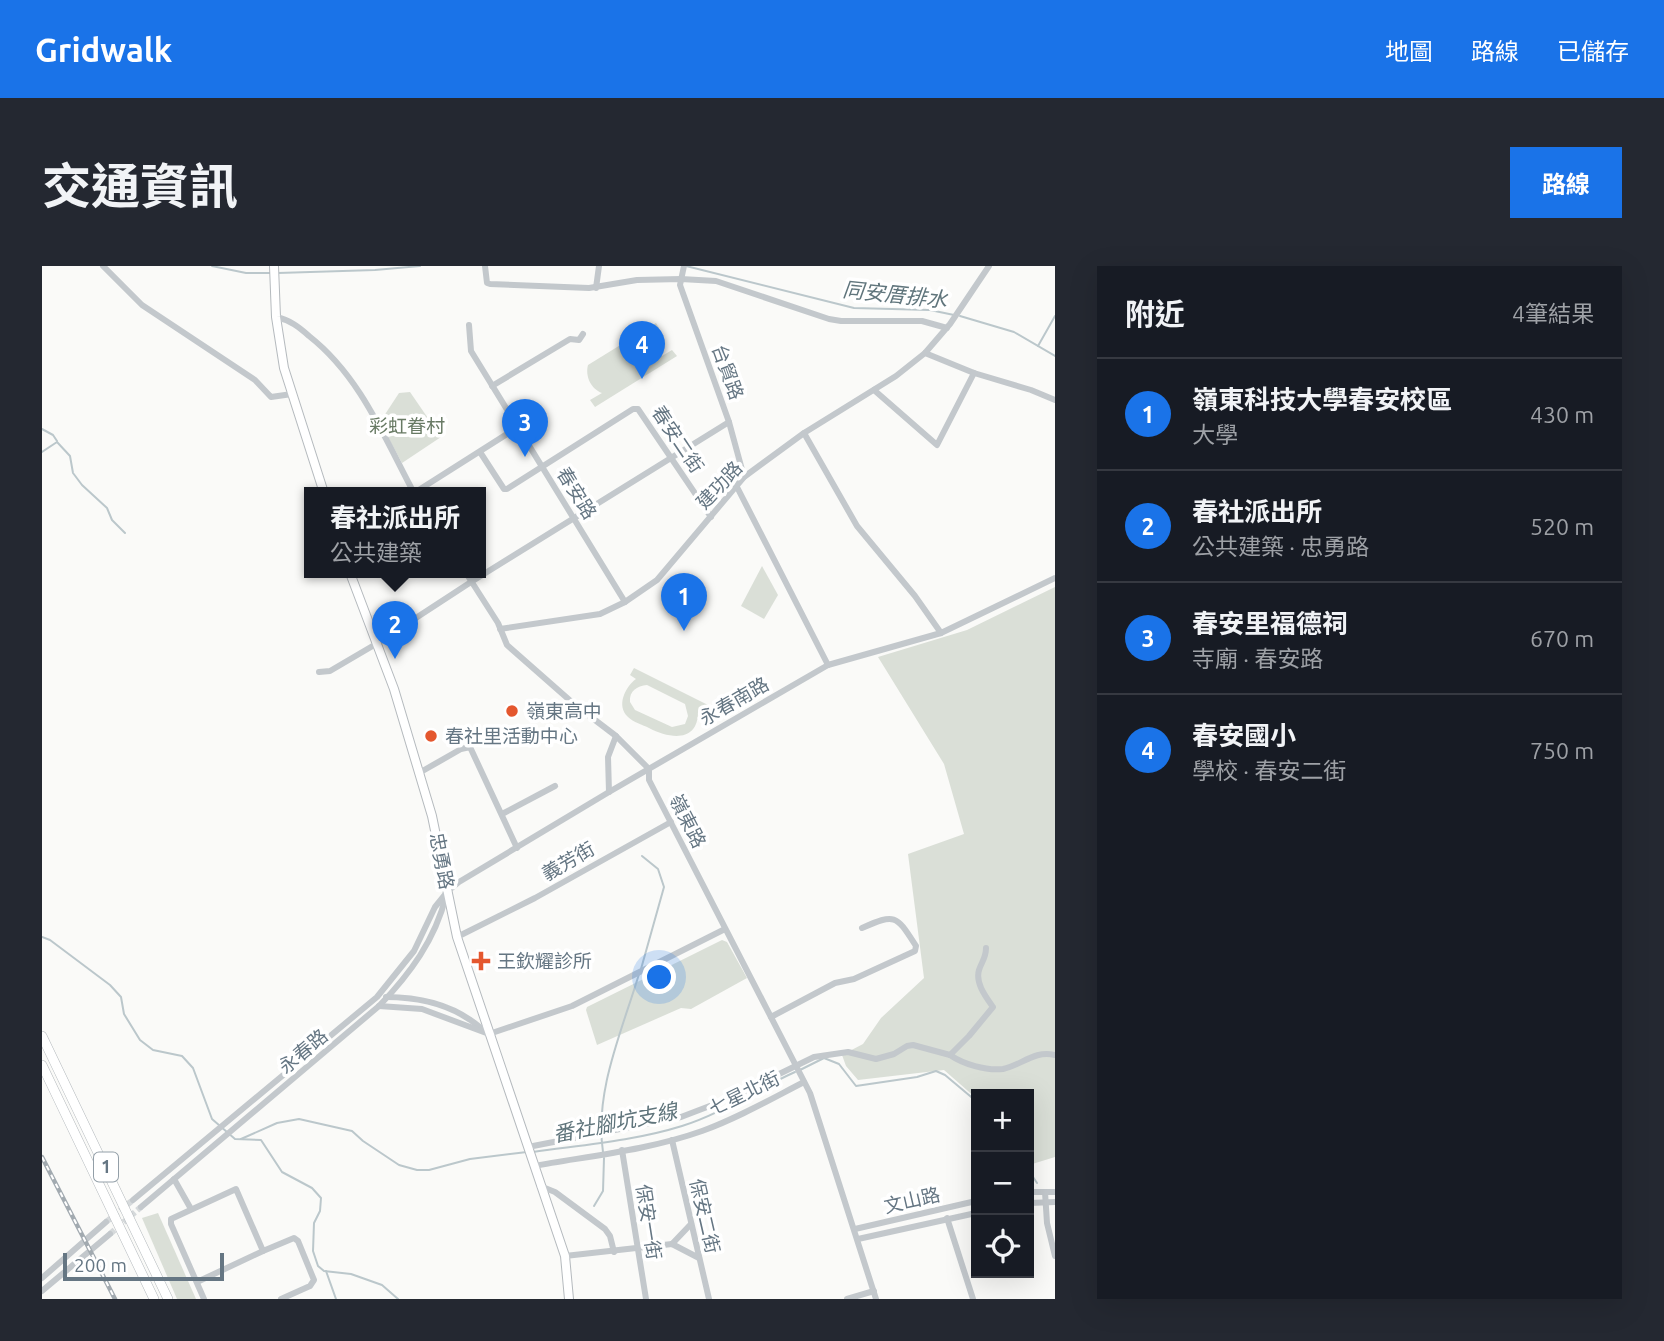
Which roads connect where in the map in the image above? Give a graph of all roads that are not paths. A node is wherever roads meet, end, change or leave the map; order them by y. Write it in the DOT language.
graph roads {
  1 [pos="103,266"];
  2 [pos="274,266"];
  3 [pos="599,266"];
  4 [pos="989,266"];
  5 [pos="485,268"];
  6 [pos="684,268"];
  7 [pos="681,279"];
  8 [pos="595,289"];
  9 [pos="276,317"];
  10 [pos="469,325"];
  11 [pos="948,326"];
  12 [pos="583,334"];
  13 [pos="925,353"];
  14 [pos="974,373"];
  15 [pos="492,386"];
  16 [pos="874,390"];
  17 [pos="292,394"];
  18 [pos="1055,400"];
  19 [pos="729,422"];
  20 [pos="518,427"];
  21 [pos="804,433"];
  22 [pos="480,452"];
  23 [pos="672,458"];
  24 [pos="542,467"];
  25 [pos="744,477"];
  26 [pos="322,487"];
  27 [pos="411,487"];
  28 [pos="424,487"];
  29 [pos="737,487"];
  30 [pos="711,517"];
  31 [pos="574,518"];
  32 [pos="486,573"];
  33 [pos="353,578"];
  34 [pos="469,578"];
  35 [pos="477,578"];
  36 [pos="1055,578"];
  37 [pos="471,582"];
  38 [pos="625,602"];
  39 [pos="500,629"];
  40 [pos="941,632"];
  41 [pos="376,644"];
  42 [pos="828,665"];
  43 [pos="318,673"];
  44 [pos="616,736"];
  45 [pos="649,769"];
  46 [pos="419,773"];
  47 [pos="555,786"];
  48 [pos="609,792"];
  49 [pos="502,814"];
  50 [pos="671,822"];
  51 [pos="517,848"];
  52 [pos="448,891"];
  53 [pos="862,928"];
  54 [pos="725,929"];
  55 [pos="457,937"];
  56 [pos="986,948"];
  57 [pos="388,997"];
  58 [pos="377,998"];
  59 [pos="367,1006"];
  60 [pos="379,1006"];
  61 [pos="771,1017"];
  62 [pos="489,1034"];
  63 [pos="42,1036"];
  64 [pos="950,1055"];
  65 [pos="1055,1055"];
  66 [pos="42,1065"];
  67 [pos="796,1067"];
  68 [pos="803,1080"];
  69 [pos="672,1140"];
  70 [pos="528,1149"];
  71 [pos="622,1150"];
  72 [pos="533,1164"];
  73 [pos="174,1180"];
  74 [pos="540,1186"];
  75 [pos="1034,1192"];
  76 [pos="1045,1192"];
  77 [pos="1055,1192"];
  78 [pos="134,1200"];
  79 [pos="1044,1202"];
  80 [pos="1055,1202"];
  81 [pos="971,1203"];
  82 [pos="1034,1203"];
  83 [pos="141,1207"];
  84 [pos="191,1209"];
  85 [pos="944,1209"];
  86 [pos="971,1214"];
  87 [pos="947,1219"];
  88 [pos="106,1222"];
  89 [pos="691,1224"];
  90 [pos="855,1229"];
  91 [pos="110,1234"];
  92 [pos="858,1239"];
  93 [pos="672,1244"];
  94 [pos="638,1249"];
  95 [pos="263,1251"];
  96 [pos="614,1252"];
  97 [pos="565,1256"];
  98 [pos="1055,1256"];
  99 [pos="699,1258"];
  100 [pos="42,1278"];
  101 [pos="197,1282"];
  102 [pos="874,1291"];
  103 [pos="42,1292"];
  104 [pos="154,1299"];
  105 [pos="168,1299"];
  106 [pos="204,1299"];
  107 [pos="281,1299"];
  108 [pos="569,1299"];
  109 [pos="646,1299"];
  110 [pos="709,1299"];
  111 [pos="847,1299"];
  112 [pos="876,1299"];
  113 [pos="973,1299"];
  1 -- 17 [label="street"];
  2 -- 9 [label="main road"];
  3 -- 8 [label="street"];
  4 -- 11 [label="street, 建功路"];
  5 -- 8 [label="street"];
  6 -- 7 [label="street"];
  7 -- 8 [label="street"];
  7 -- 11 [label="street"];
  7 -- 19 [label="street, 台貿路"];
  9 -- 17 [label="main road"];
  9 -- 27 [label="street"];
  10 -- 15 [label="street, 春安路"];
  11 -- 13 [label="street, 建功路"];
  12 -- 15 [label="street"];
  13 -- 14 [label="street"];
  13 -- 16 [label="street, 建功路"];
  14 -- 16 [label="street"];
  14 -- 18 [label="street"];
  15 -- 20 [label="street, 春安路"];
  16 -- 21 [label="street, 建功路"];
  17 -- 26 [label="main road"];
  19 -- 23 [label="street"];
  19 -- 25 [label="street, 台貿路"];
  20 -- 22 [label="street"];
  20 -- 24 [label="street, 春安路"];
  21 -- 25 [label="street, 建功路"];
  21 -- 40 [label="street"];
  22 -- 24 [label="street, 春安二街"];
  22 -- 28 [label="street"];
  23 -- 24 [label="street, 春安二街"];
  23 -- 30 [label="street, 春安二街"];
  23 -- 31 [label="street"];
  24 -- 31 [label="street, 春安路"];
  25 -- 29 [label="street, 建功路"];
  29 -- 30 [label="street, 建功路"];
  29 -- 42 [label="street"];
  30 -- 38 [label="street, 建功路"];
  31 -- 32 [label="street"];
  31 -- 38 [label="street, 春安路"];
  33 -- 41 [label="main road, 忠勇路"];
  34 -- 37 [label="street, 嶺東路"];
  35 -- 37 [label="street"];
  36 -- 40 [label="street, 永春南路"];
  37 -- 39 [label="street, 嶺東路"];
  37 -- 41 [label="street"];
  38 -- 39 [label="street, 建功路"];
  39 -- 44 [label="street, 嶺東路"];
  40 -- 42 [label="street, 永春南路"];
  41 -- 43 [label="street"];
  41 -- 46 [label="main road, 忠勇路"];
  42 -- 45 [label="street, 永春南路"];
  44 -- 45 [label="street, 嶺東路"];
  44 -- 48 [label="street"];
  45 -- 48 [label="street, 永春南路"];
  45 -- 50 [label="street, 嶺東路"];
  46 -- 49 [label="street"];
  46 -- 52 [label="main road, 忠勇路"];
  47 -- 49 [label="street"];
  48 -- 51 [label="street, 永春南路"];
  49 -- 51 [label="street"];
  50 -- 54 [label="street, 嶺東路"];
  50 -- 55 [label="street, 義芳街"];
  51 -- 52 [label="street, 永春南路"];
  52 -- 55 [label="main road, 忠勇路"];
  52 -- 57 [label="street"];
  52 -- 58 [label="street, 永春南路"];
  53 -- 61 [label="street"];
  54 -- 61 [label="street, 嶺東路"];
  54 -- 62 [label="street"];
  55 -- 62 [label="main road, 忠勇路"];
  56 -- 64 [label="street"];
  57 -- 58 [label="street"];
  57 -- 60 [label="street, 永春路"];
  57 -- 62 [label="street"];
  58 -- 59 [label="street, 永春路"];
  59 -- 60 [label="street"];
  59 -- 78 [label="street, 永春路"];
  60 -- 62 [label="street"];
  60 -- 73 [label="street, 永春路"];
  61 -- 67 [label="street, 嶺東路"];
  62 -- 70 [label="main road, 忠勇路"];
  63 -- 105 [label="highway, 1"];
  64 -- 65 [label="street"];
  64 -- 67 [label="street"];
  66 -- 104 [label="highway, 1"];
  67 -- 68 [label="street, 嶺東路"];
  67 -- 70 [label="street"];
  68 -- 69 [label="street, 七星北街"];
  68 -- 90 [label="street"];
  69 -- 71 [label="street, 七星北街"];
  69 -- 89 [label="street, 保安二街"];
  70 -- 72 [label="main road, 忠勇路"];
  71 -- 72 [label="street, 七星北街"];
  71 -- 94 [label="street, 保安一街"];
  72 -- 74 [label="main road"];
  73 -- 83 [label="street"];
  73 -- 84 [label="street"];
  74 -- 96 [label="street"];
  74 -- 97 [label="main road"];
  75 -- 76 [label="street"];
  76 -- 77 [label="street"];
  76 -- 79 [label="street"];
  79 -- 80 [label="street"];
  79 -- 82 [label="street"];
  79 -- 98 [label="street"];
  81 -- 85 [label="street, 文山路"];
  84 -- 95 [label="street"];
  84 -- 101 [label="street"];
  85 -- 87 [label="street"];
  85 -- 90 [label="street, 文山路"];
  86 -- 87 [label="street, 文山路"];
  87 -- 92 [label="street, 文山路"];
  87 -- 113 [label="street"];
  88 -- 100 [label="street"];
  89 -- 93 [label="street"];
  89 -- 99 [label="street, 保安二街"];
  90 -- 92 [label="street"];
  91 -- 103 [label="street"];
  92 -- 102 [label="street"];
  93 -- 94 [label="street"];
  93 -- 99 [label="street"];
  94 -- 96 [label="street"];
  94 -- 109 [label="street, 保安一街"];
  95 -- 101 [label="street"];
  95 -- 107 [label="street"];
  96 -- 97 [label="street"];
  97 -- 108 [label="main road"];
  99 -- 110 [label="street, 保安二街"];
  101 -- 106 [label="street"];
  102 -- 111 [label="street"];
  102 -- 112 [label="street"];
}
